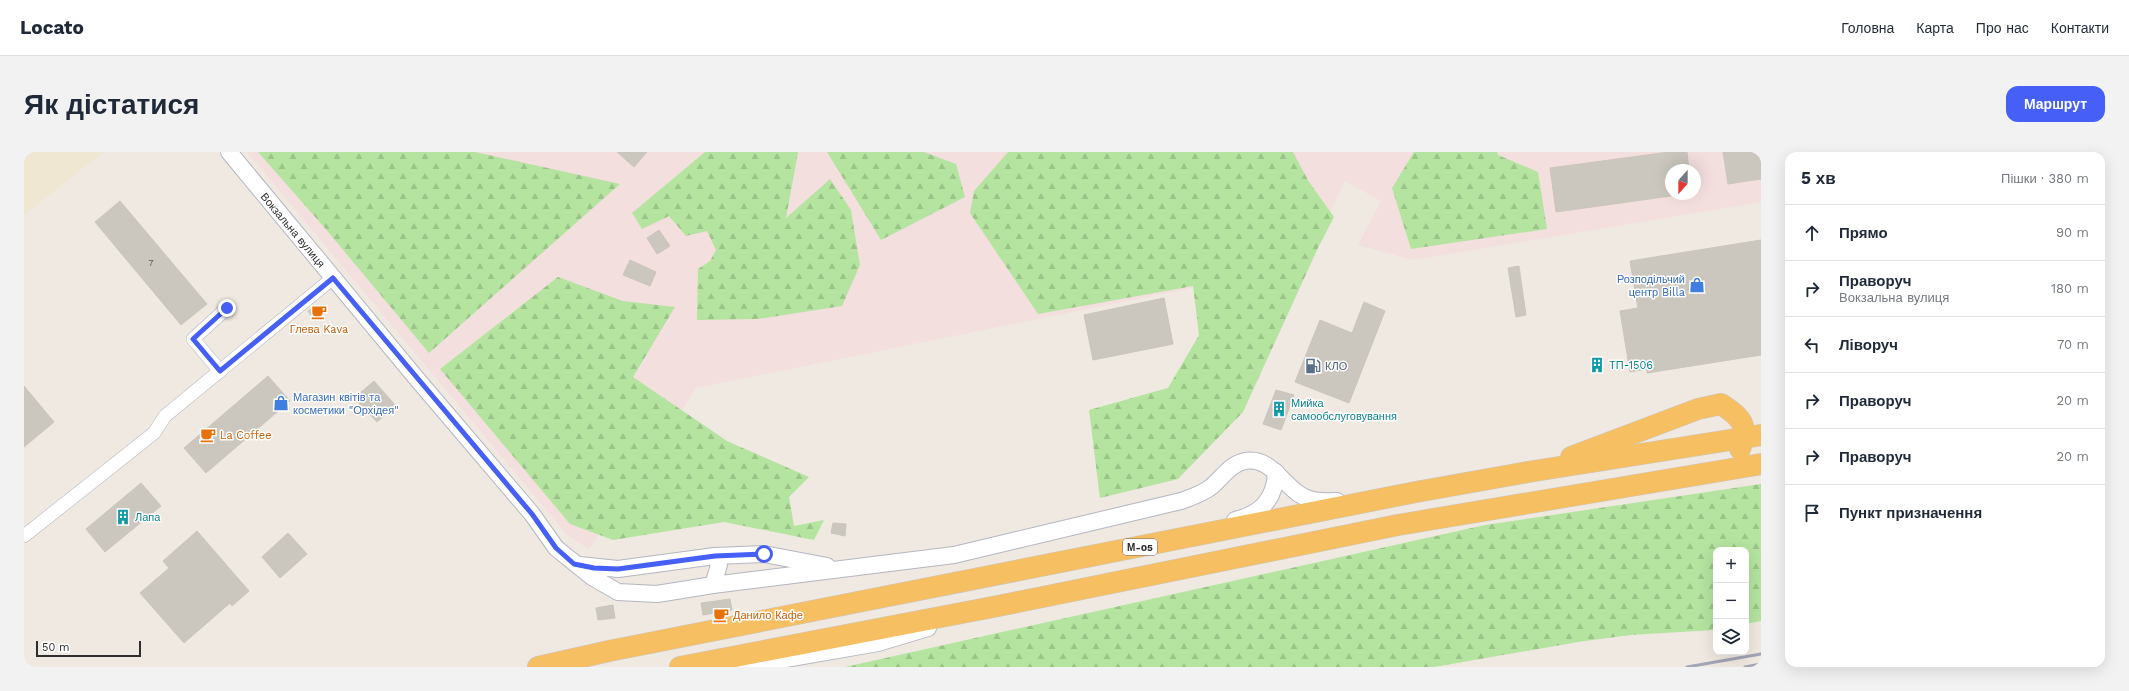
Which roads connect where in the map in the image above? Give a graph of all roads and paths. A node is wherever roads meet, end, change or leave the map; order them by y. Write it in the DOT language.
graph roads {
  1 [pos="229,152"];
  2 [pos="333,278"];
  3 [pos="227,308"];
  4 [pos="220,371"];
  5 [pos="1753,436"];
  6 [pos="1761,464"];
  7 [pos="1728,469"];
  8 [pos="1534,471"];
  9 [pos="1276,472"];
  10 [pos="1416,492"];
  11 [pos="24,536"];
  12 [pos="1179,539"];
  13 [pos="715,556"];
  14 [pos="574,564"];
  15 [pos="637,566"];
  16 [pos="840,569"];
  17 [pos="712,586"];
  18 [pos="637,594"];
  19 [pos="998,606"];
  20 [pos="538,667"];
  21 [pos="680,667"];
  22 [pos="740,667"];
  1 -- 2 [label="street, Вокзальна вулиця"];
  2 -- 4 [label="street"];
  2 -- 14 [label="street, Вокзальна вулиця"];
  3 -- 4 [label="street"];
  4 -- 11 [label="street"];
  5 -- 7 [label="highway"];
  5 -- 8 [label="highway, М-05"];
  5 -- 8 [label="highway"];
  6 -- 7 [label="highway"];
  7 -- 19 [label="highway"];
  8 -- 10 [label="highway, М-05"];
  9 -- 10 [label="street, Вокзальна вулиця"];
  9 -- 12 [label="street"];
  9 -- 16 [label="street, Вокзальна вулиця"];
  10 -- 12 [label="highway, М-05"];
  12 -- 20 [label="highway, М-05"];
  13 -- 15 [label="street"];
  13 -- 16 [label="street"];
  13 -- 17 [label="street"];
  14 -- 15 [label="street"];
  14 -- 18 [label="street, Вокзальна вулиця"];
  15 -- 18 [label="street"];
  16 -- 17 [label="street, Вокзальна вулиця"];
  17 -- 18 [label="street, Вокзальна вулиця"];
  19 -- 21 [label="highway"];
  19 -- 22 [label="street"];
}
